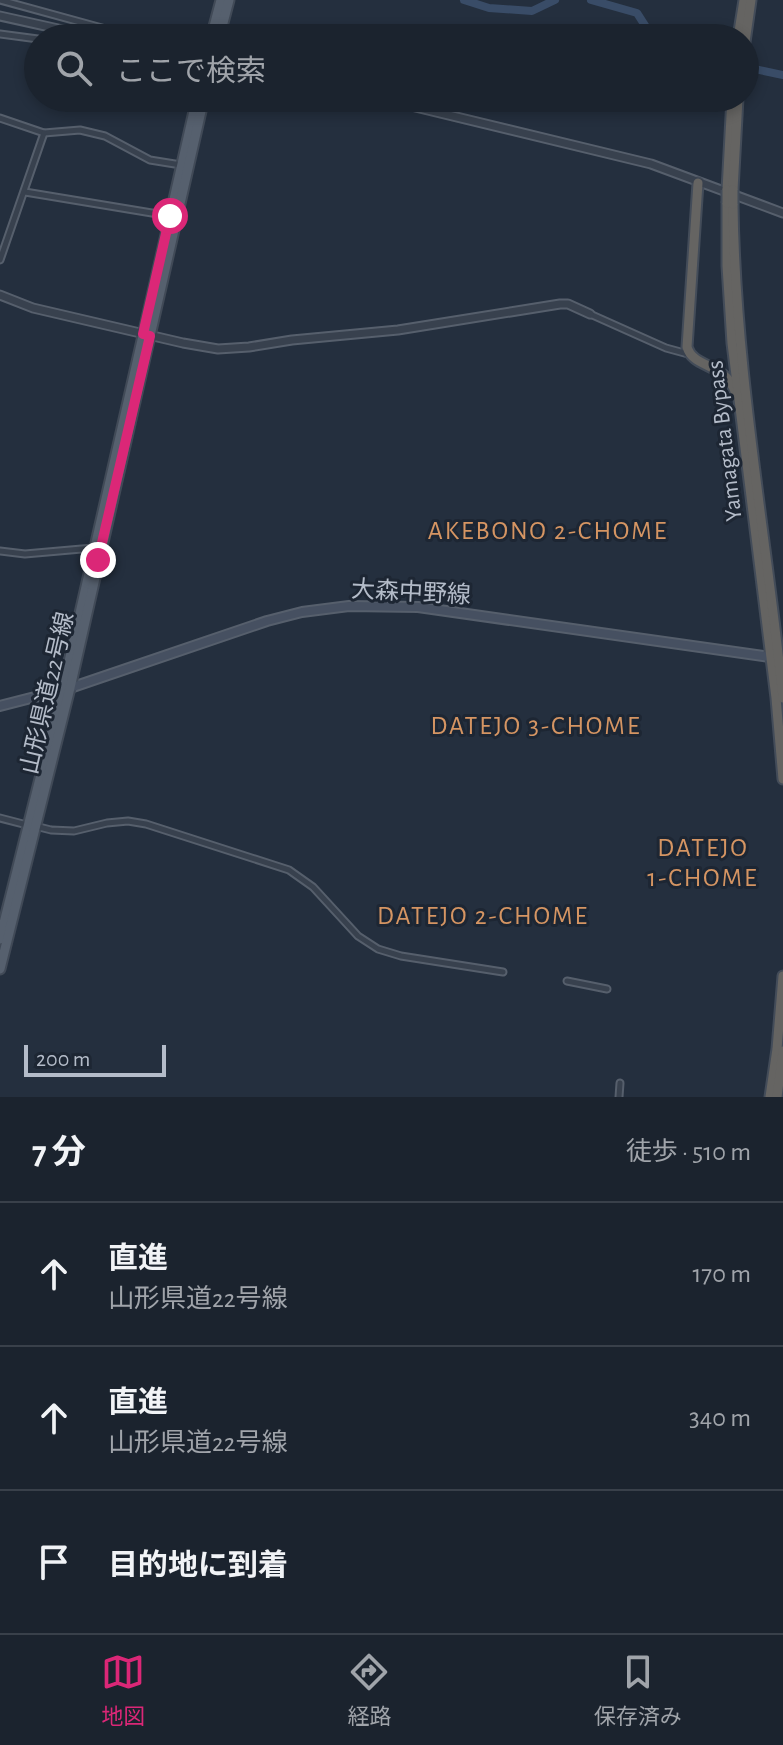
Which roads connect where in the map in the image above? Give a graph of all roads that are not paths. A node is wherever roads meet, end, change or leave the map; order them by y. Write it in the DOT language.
graph roads {
  1 [pos="0,0"];
  2 [pos="221,0"];
  3 [pos="229,0"];
  4 [pos="747,1"];
  5 [pos="0,16"];
  6 [pos="36,24"];
  7 [pos="87,24"];
  8 [pos="215,24"];
  9 [pos="223,24"];
  10 [pos="741,24"];
  11 [pos="746,24"];
  12 [pos="0,34"];
  13 [pos="24,37"];
  14 [pos="194,112"];
  15 [pos="201,112"];
  16 [pos="436,112"];
  17 [pos="734,112"];
  18 [pos="0,118"];
  19 [pos="44,133"];
  20 [pos="181,165"];
  21 [pos="698,183"];
  22 [pos="25,192"];
  23 [pos="730,203"];
  24 [pos="783,213"];
  25 [pos="170,216"];
  26 [pos="3,242"];
  27 [pos="0,260"];
  28 [pos="0,295"];
  29 [pos="590,314"];
  30 [pos="730,314"];
  31 [pos="146,335"];
  32 [pos="689,354"];
  33 [pos="717,369"];
  34 [pos="747,461"];
  35 [pos="94,548"];
  36 [pos="0,551"];
  37 [pos="777,658"];
  38 [pos="66,689"];
  39 [pos="783,698"];
  40 [pos="0,706"];
  41 [pos="783,779"];
  42 [pos="0,818"];
  43 [pos="31,826"];
  44 [pos="0,939"];
  45 [pos="0,969"];
  46 [pos="503,972"];
  47 [pos="783,976"];
  48 [pos="567,981"];
  49 [pos="607,989"];
  50 [pos="783,1051"];
  51 [pos="620,1083"];
  52 [pos="619,1097"];
  53 [pos="770,1097"];
  54 [pos="777,1097"];
  1 -- 7 [label="street"];
  2 -- 8 [label="main road"];
  3 -- 9 [label="main road"];
  4 -- 10 [label="highway"];
  4 -- 11 [label="highway"];
  5 -- 6 [label="street"];
  12 -- 13 [label="street"];
  14 -- 20 [label="main road, 山形県道22号線"];
  15 -- 31 [label="main road, 山形県道22号線"];
  16 -- 21 [label="street"];
  17 -- 23 [label="highway, Yamagata Bypass, bridge"];
  18 -- 19 [label="street"];
  19 -- 20 [label="street"];
  19 -- 22 [label="street"];
  20 -- 25 [label="main road, 山形県道22号線"];
  21 -- 24 [label="street"];
  21 -- 32 [label="highway"];
  22 -- 25 [label="street"];
  22 -- 26 [label="street"];
  23 -- 30 [label="highway, Yamagata Bypass"];
  23 -- 37 [label="highway, Yamagata Bypass"];
  25 -- 31 [label="main road, 山形県道22号線"];
  26 -- 27 [label="street"];
  28 -- 31 [label="street"];
  29 -- 31 [label="street"];
  29 -- 32 [label="street"];
  30 -- 33 [label="highway"];
  30 -- 34 [label="highway, Yamagata Bypass"];
  31 -- 35 [label="main road, 山形県道22号線"];
  31 -- 38 [label="main road, 山形県道22号線"];
  32 -- 33 [label="highway"];
  33 -- 34 [label="highway"];
  34 -- 37 [label="highway, Yamagata Bypass"];
  35 -- 36 [label="street"];
  35 -- 38 [label="main road, 山形県道22号線"];
  37 -- 38 [label="main road, 大森中野線"];
  37 -- 39 [label="highway, Yamagata Bypass"];
  37 -- 41 [label="highway, Yamagata Bypass"];
  38 -- 40 [label="main road, 大森中野線"];
  38 -- 43 [label="main road, 山形県道22号線"];
  42 -- 43 [label="street"];
  43 -- 44 [label="main road, 山形県道22号線"];
  43 -- 45 [label="main road, 山形県道22号線"];
  43 -- 46 [label="street"];
  47 -- 53 [label="highway"];
  48 -- 49 [label="street"];
  50 -- 54 [label="highway"];
  51 -- 52 [label="street"];
}
